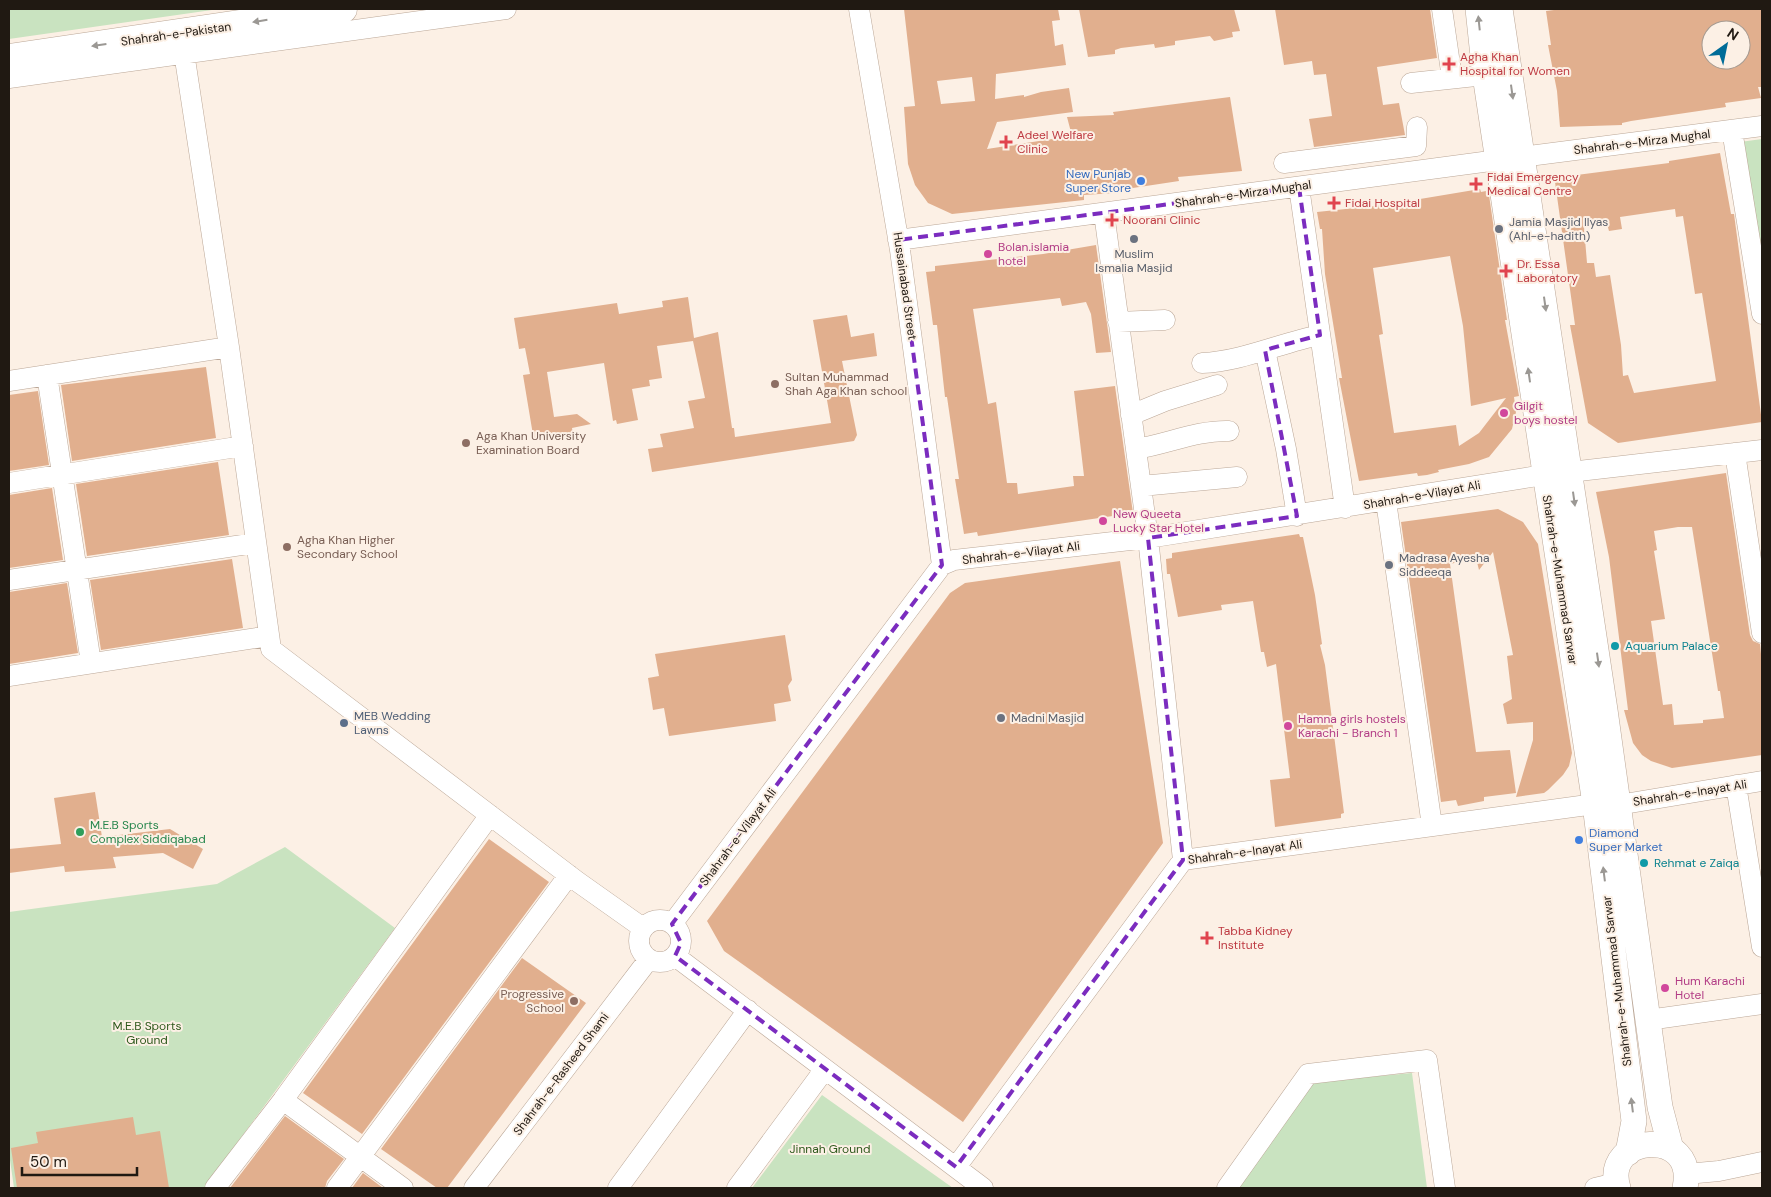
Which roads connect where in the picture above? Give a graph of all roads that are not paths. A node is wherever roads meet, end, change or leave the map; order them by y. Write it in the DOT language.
graph roads {
  1 [pos="343,9"];
  2 [pos="506,9"];
  3 [pos="859,9"];
  4 [pos="1442,9"];
  5 [pos="1478,9"];
  6 [pos="1500,9"];
  7 [pos="183,43"];
  8 [pos="9,58"];
  9 [pos="1485,75"];
  10 [pos="9,78"];
  11 [pos="1452,78"];
  12 [pos="1411,83"];
  13 [pos="1762,126"];
  14 [pos="1417,127"];
  15 [pos="1732,130"];
  16 [pos="1510,159"];
  17 [pos="1284,164"];
  18 [pos="1300,187"];
  19 [pos="1104,213"];
  20 [pos="898,240"];
  21 [pos="1762,314"];
  22 [pos="1165,320"];
  23 [pos="1118,322"];
  24 [pos="1320,335"];
  25 [pos="229,347"];
  26 [pos="1264,350"];
  27 [pos="1202,363"];
  28 [pos="47,375"];
  29 [pos="9,381"];
  30 [pos="1217,385"];
  31 [pos="1131,415"];
  32 [pos="1229,431"];
  33 [pos="243,446"];
  34 [pos="1136,449"];
  35 [pos="1762,450"];
  36 [pos="1735,453"];
  37 [pos="1570,472"];
  38 [pos="62,474"];
  39 [pos="1544,475"];
  40 [pos="1237,477"];
  41 [pos="9,483"];
  42 [pos="1141,486"];
  43 [pos="1386,501"];
  44 [pos="1345,508"];
  45 [pos="1297,516"];
  46 [pos="1148,538"];
  47 [pos="256,543"];
  48 [pos="942,565"];
  49 [pos="76,570"];
  50 [pos="9,580"];
  51 [pos="1762,625"];
  52 [pos="269,636"];
  53 [pos="91,663"];
  54 [pos="9,676"];
  55 [pos="1762,781"];
  56 [pos="1736,785"];
  57 [pos="1607,804"];
  58 [pos="490,815"];
  59 [pos="1432,826"];
  60 [pos="1183,860"];
  61 [pos="570,875"];
  62 [pos="672,924"];
  63 [pos="643,928"];
  64 [pos="1762,947"];
  65 [pos="676,956"];
  66 [pos="649,959"];
  67 [pos="1762,1004"];
  68 [pos="748,1010"];
  69 [pos="1648,1020"];
  70 [pos="825,1069"];
  71 [pos="283,1100"];
  72 [pos="1671,1149"];
  73 [pos="1628,1152"];
  74 [pos="360,1156"];
  75 [pos="1762,1162"];
  76 [pos="956,1167"];
  77 [pos="1686,1181"];
  78 [pos="1610,1187"];
  79 [pos="216,1188"];
  80 [pos="336,1188"];
  81 [pos="403,1188"];
  82 [pos="474,1188"];
  83 [pos="618,1188"];
  84 [pos="737,1188"];
  85 [pos="983,1188"];
  86 [pos="1227,1188"];
  87 [pos="1444,1188"];
  1 -- 7 [label="highway, Shahrah-e-Pakistan, one-way"];
  2 -- 7 [label="street"];
  3 -- 20 [label="street, Hussainabad Street"];
  4 -- 11 [label="street"];
  9 -- 5 [label="main road, Shahrah-e-Muhammad Sarwar, one-way"];
  6 -- 16 [label="main road, Shahrah-e-Muhammad Sarwar, one-way"];
  7 -- 8 [label="highway, Shahrah-e-Pakistan, one-way"];
  7 -- 10 [label="street"];
  7 -- 25 [label="street"];
  9 -- 11 [label="street"];
  9 -- 16 [label="main road, Shahrah-e-Muhammad Sarwar"];
  11 -- 12 [label="street"];
  13 -- 15 [label="street, Shahrah-e-Mirza Mughal"];
  14 -- 17 [label="street"];
  15 -- 16 [label="street, Shahrah-e-Mirza Mughal"];
  15 -- 21 [label="street"];
  16 -- 18 [label="street, Shahrah-e-Mirza Mughal"];
  16 -- 37 [label="main road, Shahrah-e-Muhammad Sarwar, one-way"];
  39 -- 16 [label="main road, Shahrah-e-Muhammad Sarwar, one-way"];
  18 -- 19 [label="street, Shahrah-e-Mirza Mughal"];
  18 -- 24 [label="street"];
  19 -- 20 [label="street, Shahrah-e-Mirza Mughal"];
  19 -- 23 [label="street"];
  20 -- 48 [label="street, Hussainabad Street"];
  22 -- 23 [label="street"];
  23 -- 31 [label="street"];
  24 -- 26 [label="street"];
  24 -- 44 [label="street"];
  25 -- 28 [label="street"];
  25 -- 33 [label="street"];
  26 -- 27 [label="street"];
  26 -- 45 [label="street"];
  28 -- 29 [label="street"];
  28 -- 38 [label="street"];
  30 -- 31 [label="street"];
  31 -- 34 [label="street"];
  32 -- 34 [label="street"];
  33 -- 38 [label="street"];
  33 -- 47 [label="street"];
  34 -- 42 [label="street"];
  35 -- 36 [label="street"];
  36 -- 37 [label="street"];
  36 -- 51 [label="street"];
  37 -- 57 [label="main road, Shahrah-e-Muhammad Sarwar, one-way"];
  38 -- 41 [label="street"];
  38 -- 49 [label="street"];
  39 -- 43 [label="street, Shahrah-e-Vilayat Ali"];
  39 -- 57 [label="main road, Shahrah-e-Muhammad Sarwar"];
  40 -- 42 [label="street"];
  42 -- 46 [label="street"];
  43 -- 44 [label="street, Shahrah-e-Vilayat Ali"];
  43 -- 59 [label="street"];
  44 -- 45 [label="street, Shahrah-e-Vilayat Ali"];
  45 -- 46 [label="street, Shahrah-e-Vilayat Ali"];
  46 -- 48 [label="street, Shahrah-e-Vilayat Ali"];
  46 -- 60 [label="street"];
  47 -- 49 [label="street"];
  47 -- 52 [label="street"];
  48 -- 62 [label="street, Shahrah-e-Vilayat Ali"];
  49 -- 50 [label="street"];
  49 -- 53 [label="street"];
  52 -- 53 [label="street"];
  52 -- 58 [label="street"];
  53 -- 54 [label="street"];
  55 -- 56 [label="street, Shahrah-e-Inayat Ali"];
  56 -- 57 [label="street, Shahrah-e-Inayat Ali"];
  56 -- 64 [label="street"];
  57 -- 59 [label="street, Shahrah-e-Inayat Ali"];
  57 -- 69 [label="main road, Shahrah-e-Muhammad Sarwar"];
  73 -- 57 [label="main road, Shahrah-e-Muhammad Sarwar, one-way"];
  58 -- 61 [label="street"];
  58 -- 71 [label="street"];
  59 -- 60 [label="street, Shahrah-e-Inayat Ali"];
  60 -- 76 [label="street, Shahrah-e-Inayat Ali"];
  61 -- 63 [label="street"];
  61 -- 74 [label="street"];
  62 -- 63 [label="street"];
  62 -- 65 [label="street"];
  63 -- 66 [label="street"];
  65 -- 66 [label="street"];
  65 -- 68 [label="street"];
  66 -- 82 [label="street, Shahrah-e-Rasheed Shami"];
  67 -- 69 [label="street"];
  68 -- 70 [label="street"];
  68 -- 83 [label="street"];
  69 -- 72 [label="main road, Shahrah-e-Muhammad Sarwar"];
  70 -- 76 [label="street"];
  70 -- 84 [label="street"];
  71 -- 74 [label="street"];
  71 -- 79 [label="street"];
  72 -- 73 [label="main road"];
  72 -- 77 [label="main road, Shahrah-e-Muhammad Sarwar"];
  73 -- 78 [label="main road, Shahrah-e-Muhammad Sarwar"];
  74 -- 80 [label="street"];
  74 -- 81 [label="street"];
  75 -- 77 [label="street"];
  76 -- 85 [label="street"];
  86 -- 87 [label="street"];
}
